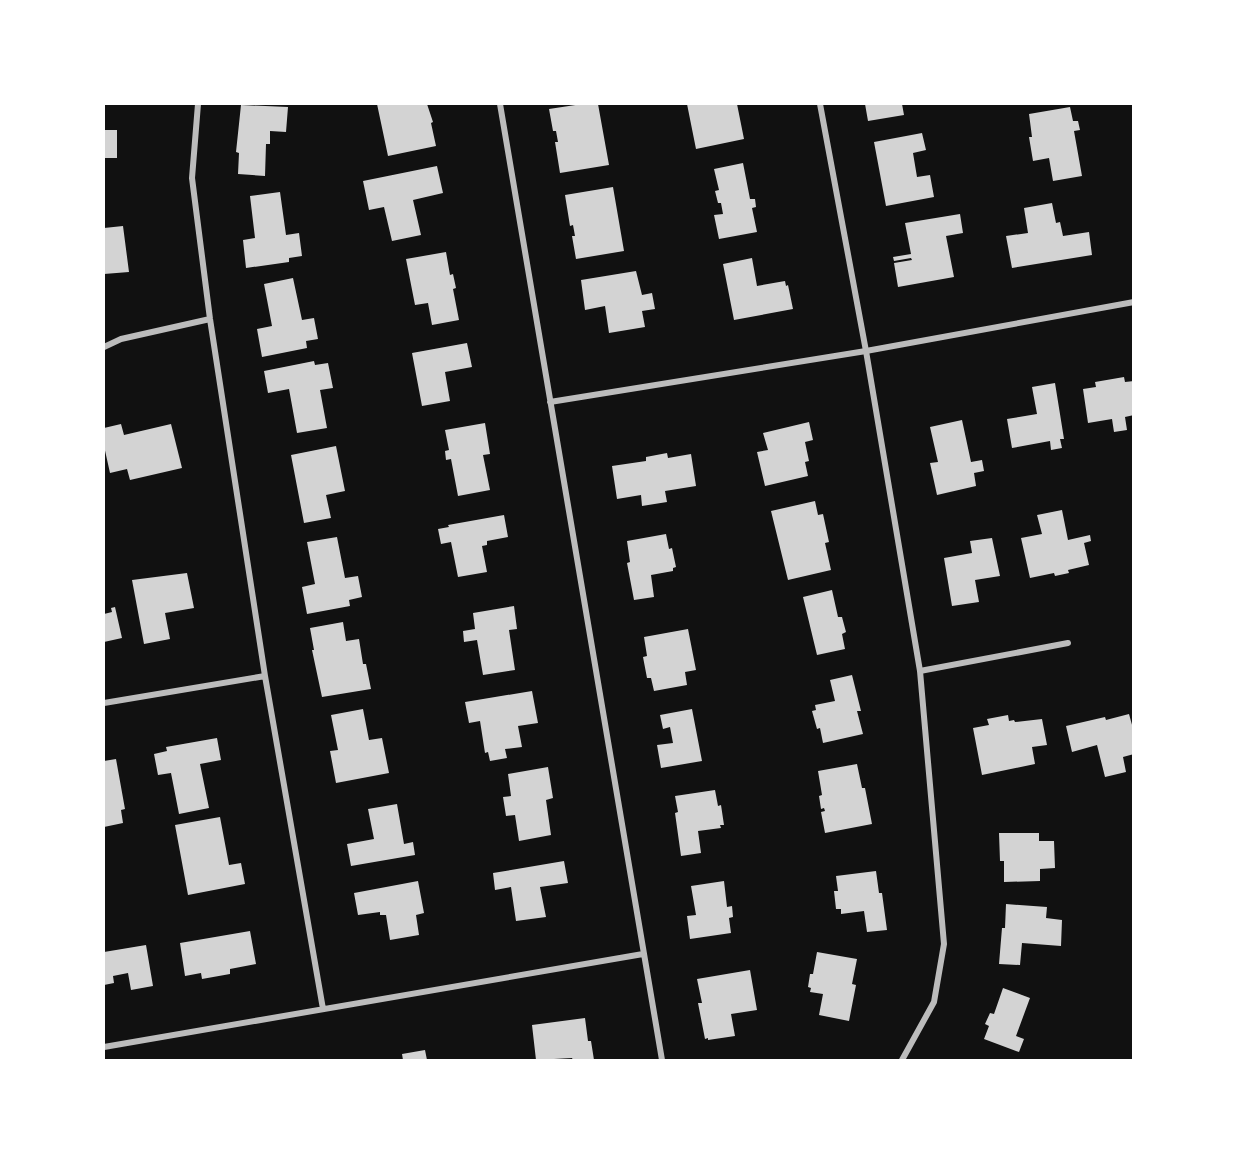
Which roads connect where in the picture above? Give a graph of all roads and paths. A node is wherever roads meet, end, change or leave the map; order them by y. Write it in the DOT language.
graph roads {
  1 [pos="198,104"];
  2 [pos="500,104"];
  3 [pos="820,104"];
  4 [pos="1134,302"];
  5 [pos="210,319"];
  6 [pos="104,347"];
  7 [pos="866,351"];
  8 [pos="550,402"];
  9 [pos="1068,643"];
  10 [pos="920,671"];
  11 [pos="265,676"];
  12 [pos="104,703"];
  13 [pos="643,954"];
  14 [pos="322,1009"];
  15 [pos="104,1047"];
  16 [pos="662,1060"];
  17 [pos="902,1060"];
  1 -- 5 [label="street"];
  2 -- 8 [label="street"];
  3 -- 7 [label="street"];
  4 -- 7 [label="street"];
  5 -- 6 [label="street"];
  5 -- 11 [label="street"];
  7 -- 8 [label="street"];
  7 -- 10 [label="street"];
  8 -- 13 [label="street"];
  9 -- 10 [label="street"];
  10 -- 17 [label="street"];
  11 -- 12 [label="street"];
  11 -- 14 [label="street"];
  13 -- 14 [label="street"];
  13 -- 16 [label="street"];
  14 -- 15 [label="street"];
}
